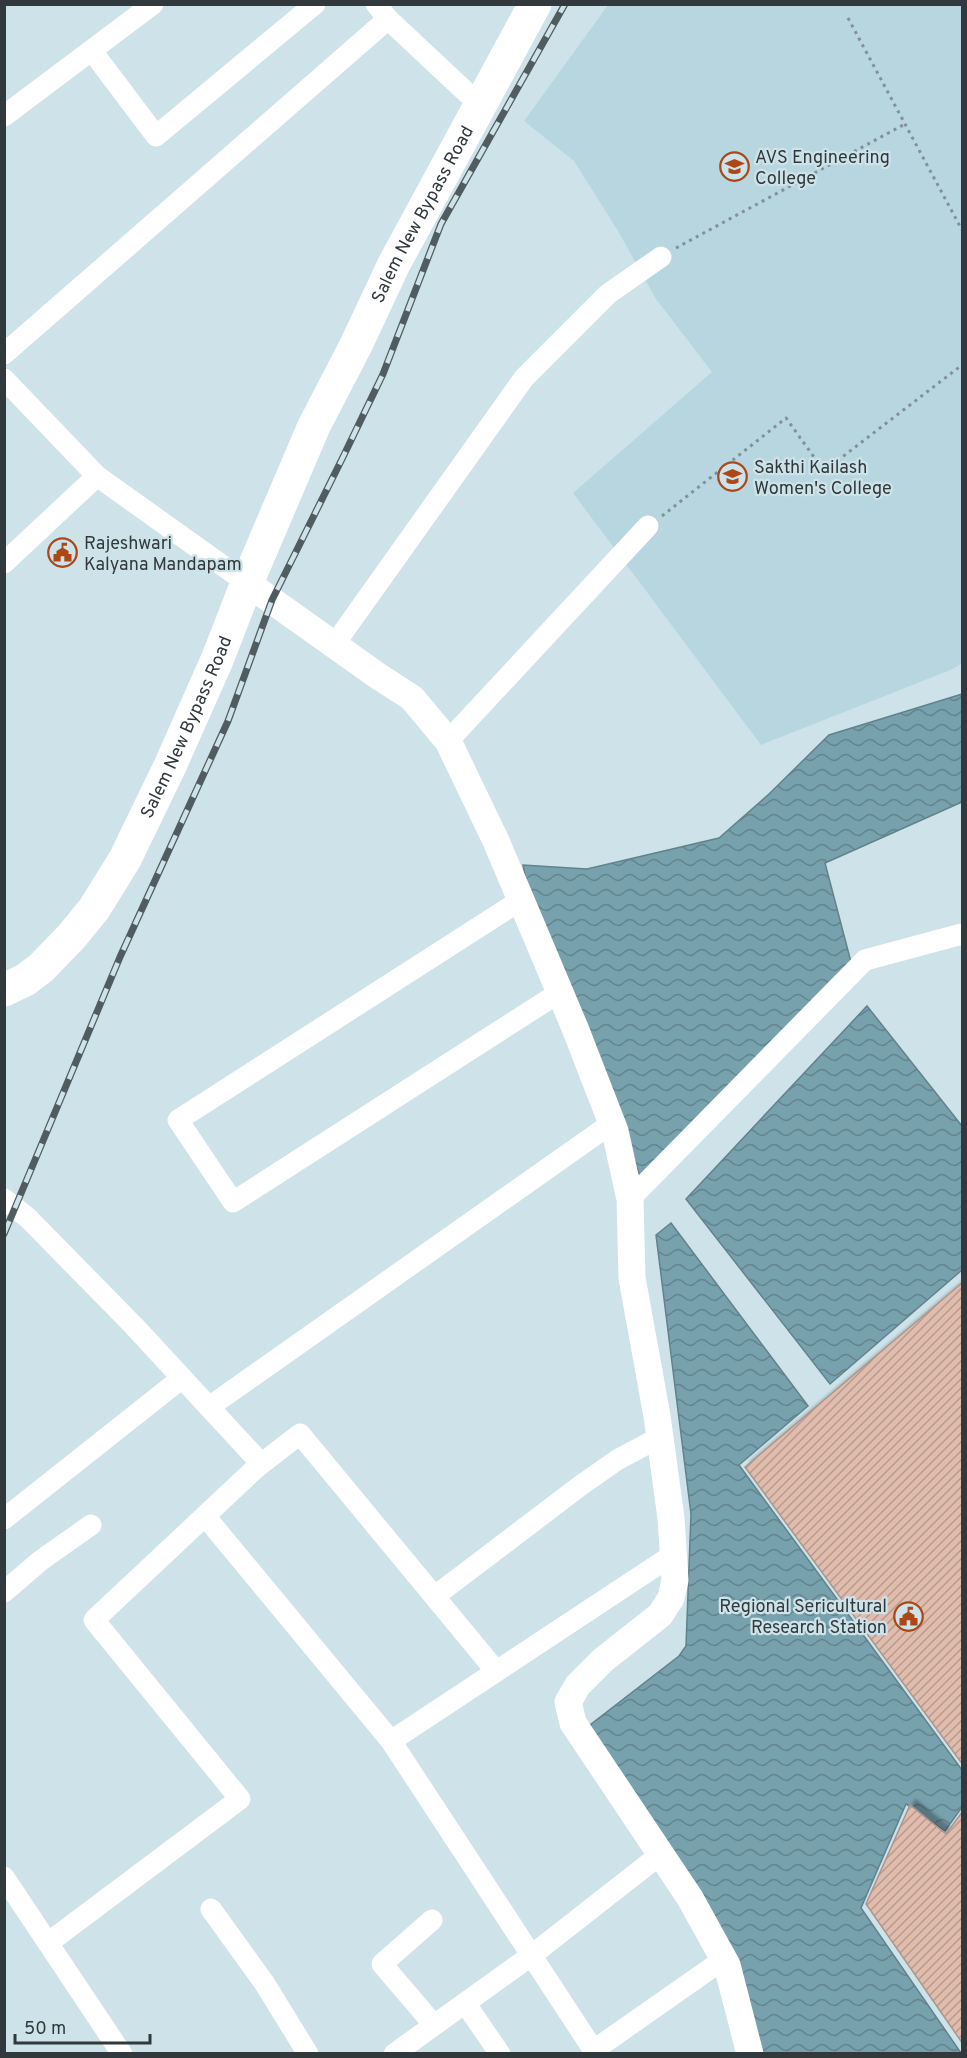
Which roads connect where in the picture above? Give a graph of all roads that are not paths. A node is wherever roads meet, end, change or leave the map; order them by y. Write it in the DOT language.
graph roads {
  1 [pos="153,4"];
  2 [pos="315,4"];
  3 [pos="518,4"];
  4 [pos="536,4"];
  5 [pos="382,12"];
  6 [pos="92,51"];
  7 [pos="467,93"];
  8 [pos="4,116"];
  9 [pos="661,257"];
  10 [pos="4,354"];
  11 [pos="4,379"];
  12 [pos="314,426"];
  13 [pos="97,476"];
  14 [pos="648,526"];
  15 [pos="4,563"];
  16 [pos="247,583"];
  17 [pos="334,645"];
  18 [pos="448,741"];
  19 [pos="521,900"];
  20 [pos="963,934"];
  21 [pos="71,937"];
  22 [pos="4,990"];
  23 [pos="560,992"];
  24 [pos="4,1003"];
  25 [pos="612,1123"];
  26 [pos="630,1198"];
  27 [pos="4,1199"];
  28 [pos="182,1378"];
  29 [pos="209,1407"];
  30 [pos="660,1437"];
  31 [pos="256,1468"];
  32 [pos="205,1516"];
  33 [pos="4,1519"];
  34 [pos="91,1525"];
  35 [pos="674,1554"];
  36 [pos="4,1592"];
  37 [pos="435,1596"];
  38 [pos="496,1671"];
  39 [pos="391,1741"];
  40 [pos="661,1854"];
  41 [pos="4,1877"];
  42 [pos="211,1909"];
  43 [pos="432,1920"];
  44 [pos="48,1943"];
  45 [pos="532,1955"];
  46 [pos="723,1959"];
  47 [pos="465,2003"];
  48 [pos="434,2025"];
  49 [pos="595,2052"];
  50 [pos="122,2054"];
  51 [pos="308,2054"];
  52 [pos="394,2054"];
  53 [pos="500,2054"];
  54 [pos="750,2054"];
  1 -- 6 [label="street"];
  2 -- 6 [label="street"];
  3 -- 7 [label="main road, Salem New Bypass Road"];
  4 -- 12 [label="main road, Salem New Bypass Road"];
  5 -- 7 [label="street"];
  5 -- 10 [label="street"];
  6 -- 8 [label="street"];
  7 -- 12 [label="main road, Salem New Bypass Road"];
  9 -- 17 [label="street"];
  11 -- 13 [label="street"];
  12 -- 16 [label="main road, Salem New Bypass Road"];
  13 -- 15 [label="street"];
  13 -- 16 [label="street"];
  14 -- 18 [label="street"];
  16 -- 17 [label="street"];
  16 -- 21 [label="main road, Salem New Bypass Road"];
  17 -- 18 [label="street"];
  18 -- 19 [label="street"];
  19 -- 23 [label="street"];
  19 -- 23 [label="street"];
  20 -- 26 [label="street"];
  21 -- 22 [label="main road, Salem New Bypass Road"];
  21 -- 24 [label="main road"];
  23 -- 25 [label="street"];
  25 -- 26 [label="street"];
  25 -- 29 [label="street"];
  26 -- 30 [label="street"];
  27 -- 28 [label="street"];
  28 -- 29 [label="street"];
  28 -- 33 [label="street"];
  29 -- 31 [label="street"];
  30 -- 35 [label="street"];
  30 -- 37 [label="street"];
  31 -- 32 [label="street"];
  31 -- 37 [label="street"];
  32 -- 39 [label="street"];
  32 -- 44 [label="street"];
  34 -- 36 [label="street"];
  35 -- 38 [label="street"];
  35 -- 40 [label="street"];
  37 -- 38 [label="street"];
  38 -- 39 [label="street"];
  39 -- 45 [label="street"];
  40 -- 45 [label="street"];
  40 -- 46 [label="street"];
  41 -- 44 [label="street"];
  42 -- 51 [label="street"];
  43 -- 48 [label="street"];
  44 -- 50 [label="street"];
  45 -- 47 [label="street"];
  45 -- 49 [label="street"];
  46 -- 49 [label="street"];
  46 -- 54 [label="street"];
  47 -- 48 [label="street"];
  47 -- 53 [label="street"];
  48 -- 52 [label="street"];
}
